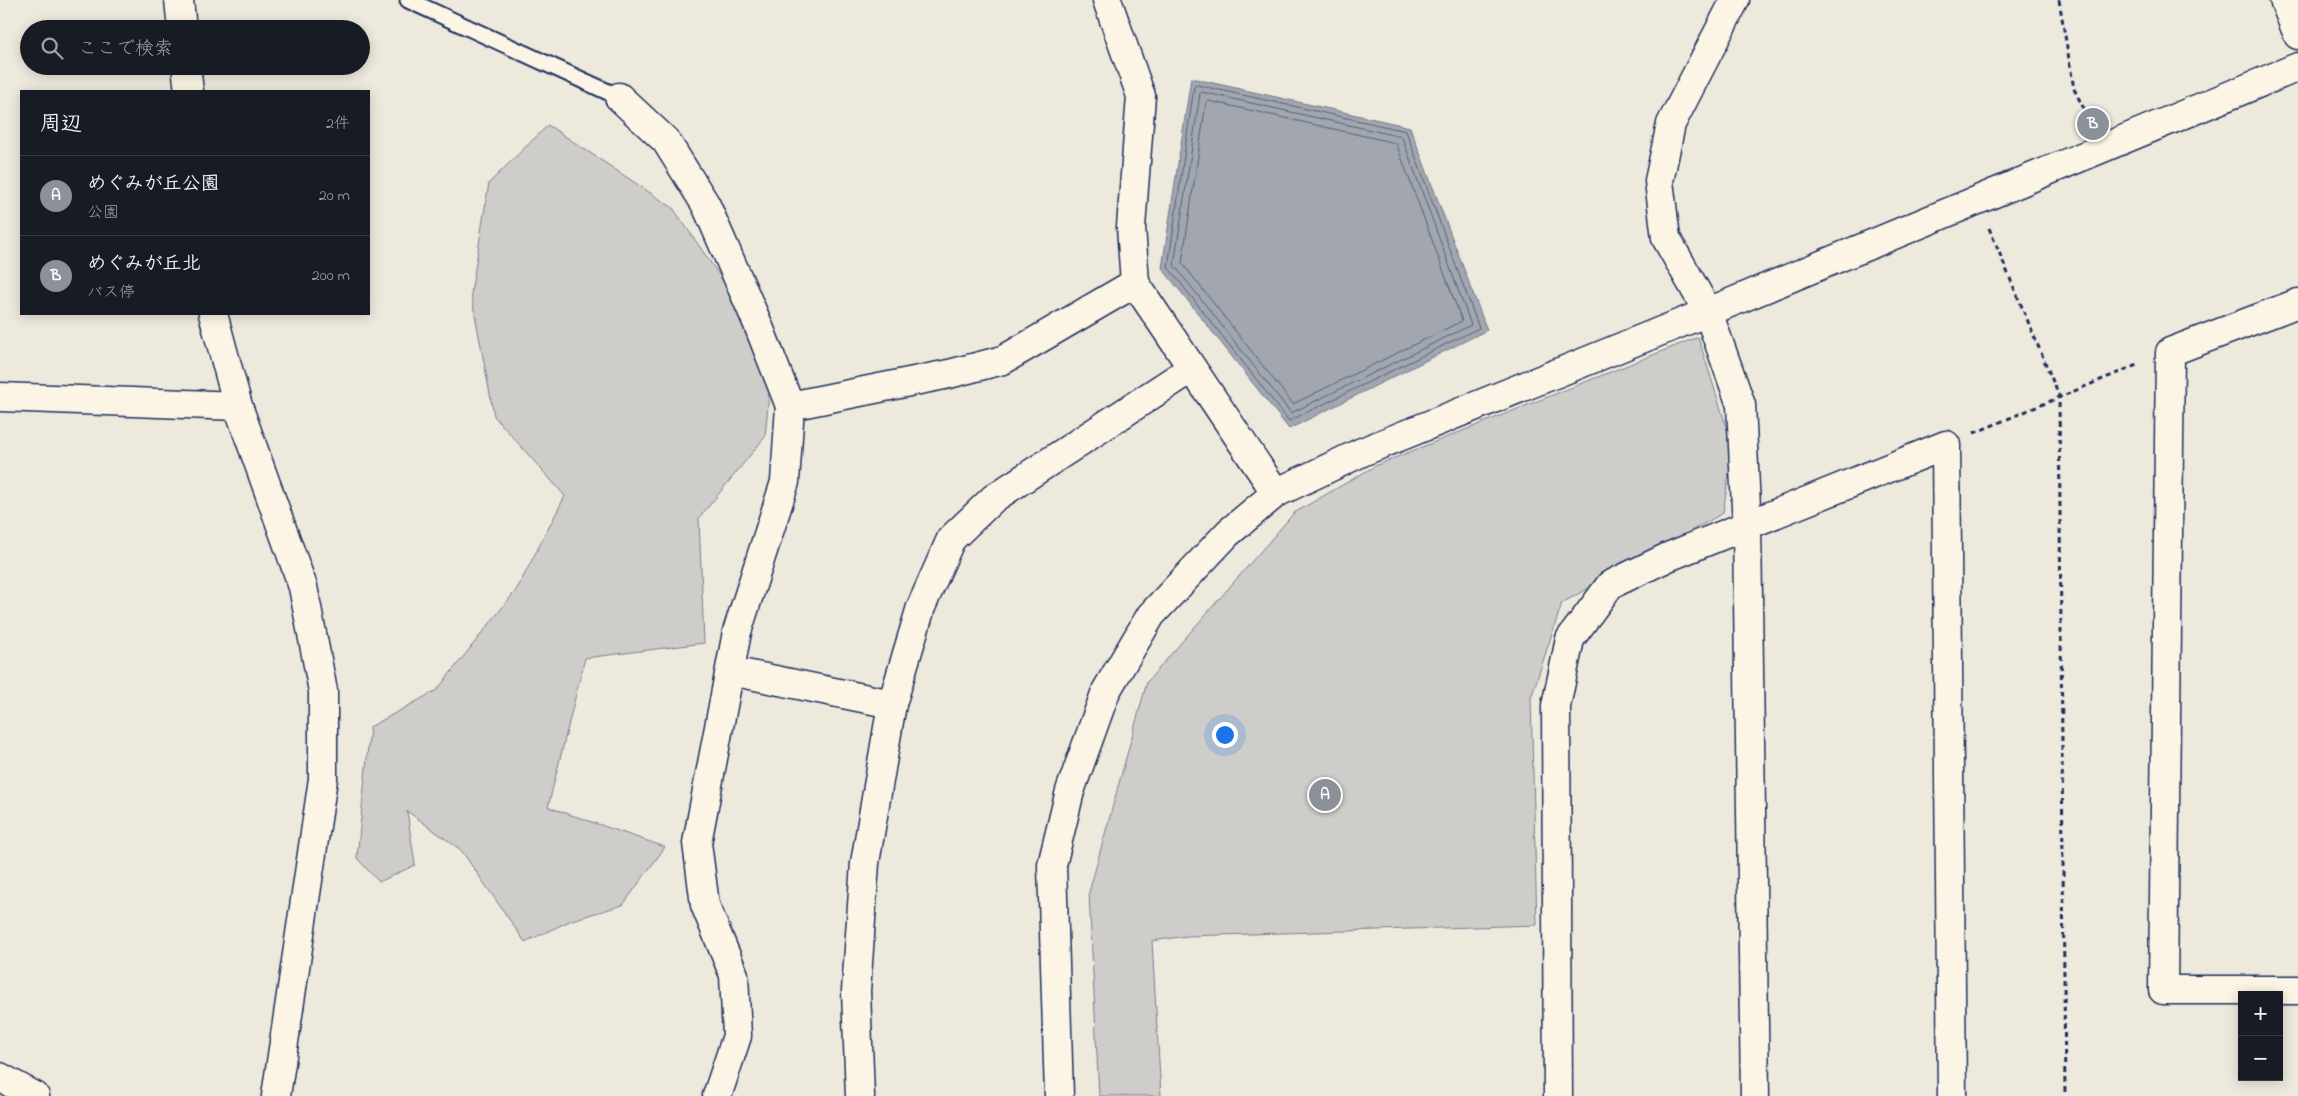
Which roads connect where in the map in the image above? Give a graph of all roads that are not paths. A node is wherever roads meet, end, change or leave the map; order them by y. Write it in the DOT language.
graph roads {
  1 [pos="178,0"];
  2 [pos="408,0"];
  3 [pos="1107,0"];
  4 [pos="1735,0"];
  5 [pos="2284,0"];
  6 [pos="181,20"];
  7 [pos="2298,35"];
  8 [pos="2298,68"];
  9 [pos="187,75"];
  10 [pos="188,90"];
  11 [pos="619,97"];
  12 [pos="1135,283"];
  13 [pos="2298,303"];
  14 [pos="1708,312"];
  15 [pos="213,315"];
  16 [pos="1192,369"];
  17 [pos="0,397"];
  18 [pos="238,406"];
  19 [pos="790,406"];
  20 [pos="1276,493"];
  21 [pos="1748,527"];
  22 [pos="730,671"];
  23 [pos="892,704"];
  24 [pos="2298,990"];
  25 [pos="0,1077"];
  26 [pos="36,1096"];
  27 [pos="276,1096"];
  28 [pos="717,1096"];
  29 [pos="860,1096"];
  30 [pos="1059,1096"];
  31 [pos="1558,1096"];
  32 [pos="1755,1096"];
  33 [pos="1952,1096"];
  1 -- 6 [label="street"];
  2 -- 11 [label="lane"];
  3 -- 12 [label="street"];
  4 -- 14 [label="street"];
  5 -- 7 [label="street"];
  8 -- 14 [label="street"];
  9 -- 10 [label="street"];
  11 -- 19 [label="street"];
  12 -- 16 [label="street"];
  12 -- 19 [label="street"];
  13 -- 24 [label="street"];
  14 -- 20 [label="street"];
  14 -- 21 [label="street"];
  15 -- 18 [label="street"];
  16 -- 20 [label="street"];
  16 -- 23 [label="street"];
  17 -- 18 [label="street"];
  18 -- 27 [label="street"];
  19 -- 22 [label="street"];
  20 -- 30 [label="street"];
  21 -- 31 [label="street"];
  21 -- 32 [label="street"];
  21 -- 33 [label="street"];
  22 -- 23 [label="street"];
  22 -- 28 [label="street"];
  23 -- 29 [label="street"];
  25 -- 26 [label="street"];
}
